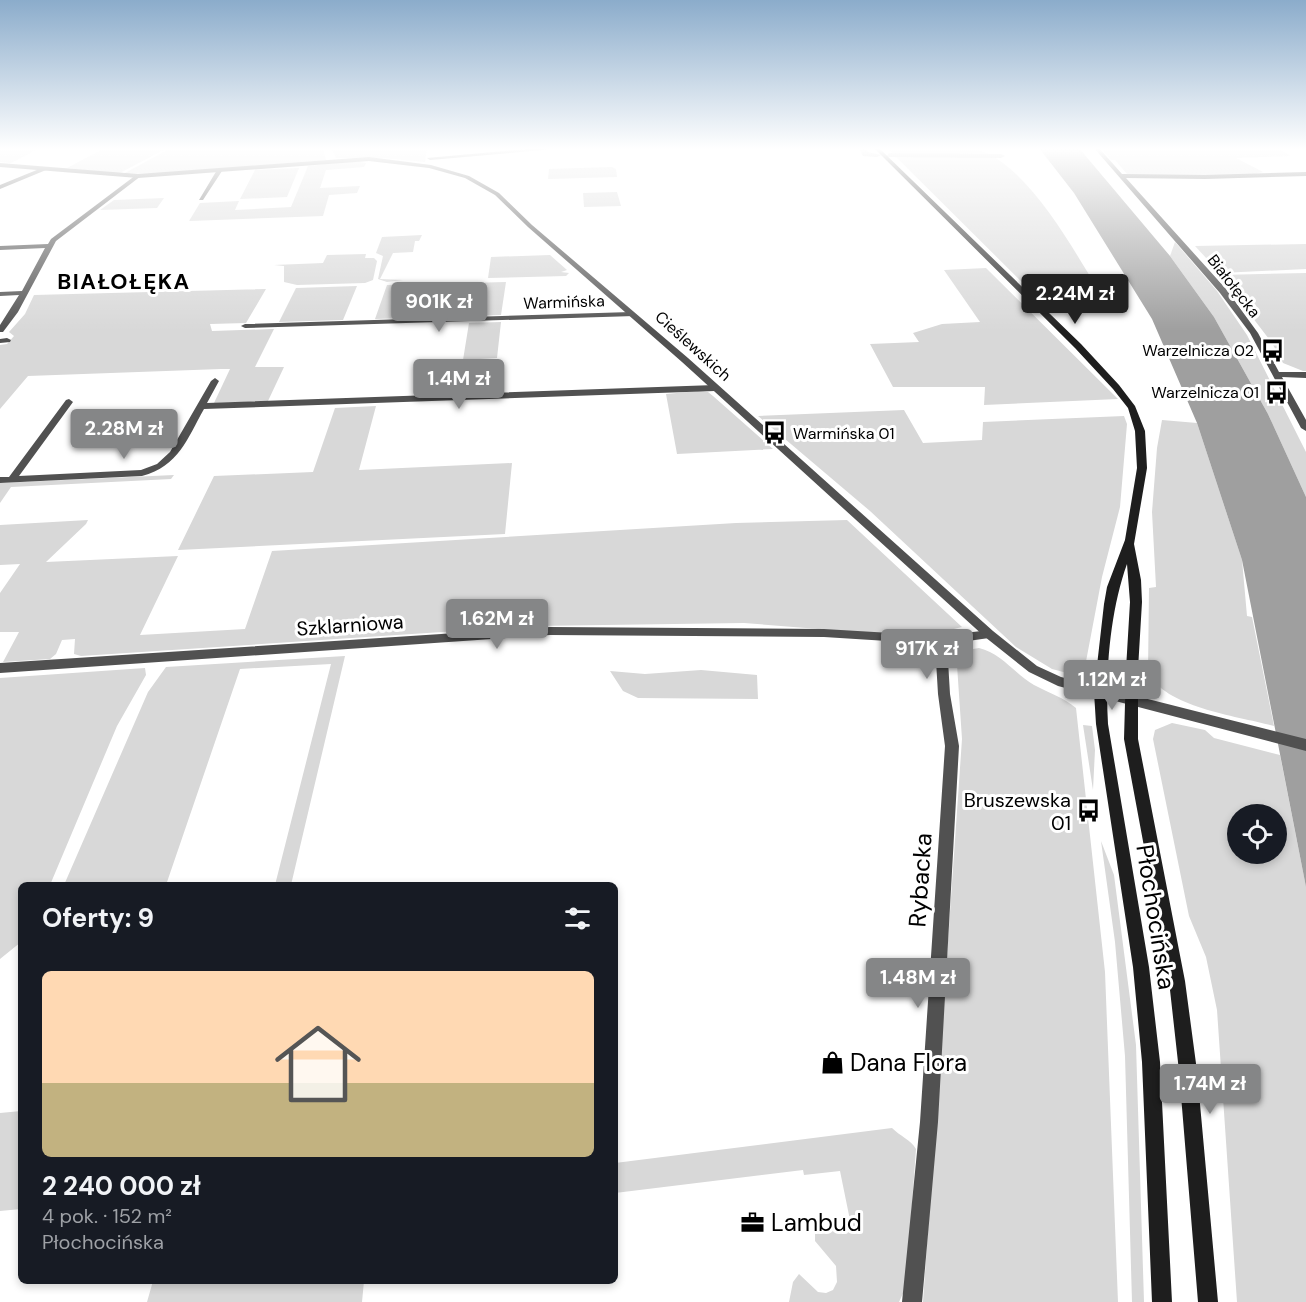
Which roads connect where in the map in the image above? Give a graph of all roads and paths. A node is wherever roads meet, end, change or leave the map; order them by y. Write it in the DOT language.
graph roads {
  1 [pos="94,209"];
  2 [pos="512,209"];
  3 [pos="937,209"];
  4 [pos="1150,209"];
  5 [pos="48,246"];
  6 [pos="0,248"];
  7 [pos="24,293"];
  8 [pos="0,294"];
  9 [pos="631,314"];
  10 [pos="245,326"];
  11 [pos="0,330"];
  12 [pos="1277,374"];
  13 [pos="1306,375"];
  14 [pos="215,381"];
  15 [pos="715,388"];
  16 [pos="69,402"];
  17 [pos="201,406"];
  18 [pos="1306,428"];
  19 [pos="0,480"];
  20 [pos="11,480"];
  21 [pos="1129,544"];
  22 [pos="989,634"];
  23 [pos="941,640"];
  24 [pos="0,668"];
  25 [pos="1100,692"];
  26 [pos="1131,700"];
  27 [pos="1306,745"];
  28 [pos="912,1302"];
  29 [pos="1162,1302"];
  30 [pos="1208,1302"];
  1 -- 5 [label="street"];
  2 -- 9 [label="street, Cieślewskich"];
  3 -- 21 [label="main road, Płochocińska"];
  4 -- 12 [label="street, Białołęcka"];
  5 -- 6 [label="street"];
  5 -- 7 [label="street"];
  7 -- 8 [label="street"];
  7 -- 11 [label="street"];
  9 -- 10 [label="street, Warmińska"];
  9 -- 15 [label="street, Cieślewskich"];
  12 -- 13 [label="street"];
  12 -- 18 [label="street, Białołęcka"];
  14 -- 17 [label="street"];
  15 -- 17 [label="street"];
  15 -- 22 [label="street, Cieślewskich"];
  16 -- 20 [label="street"];
  17 -- 20 [label="street"];
  19 -- 20 [label="street"];
  21 -- 25 [label="main road, Płochocińska"];
  21 -- 26 [label="main road, Płochocińska"];
  22 -- 23 [label="street, Szklarniowa"];
  22 -- 25 [label="street, Cieślewskich"];
  23 -- 24 [label="street, Szklarniowa"];
  23 -- 28 [label="street, Rybacka"];
  25 -- 26 [label="street, Cieślewskich"];
  25 -- 29 [label="main road, Płochocińska"];
  26 -- 27 [label="street, Cieślewskich"];
  26 -- 30 [label="main road, Płochocińska"];
}
